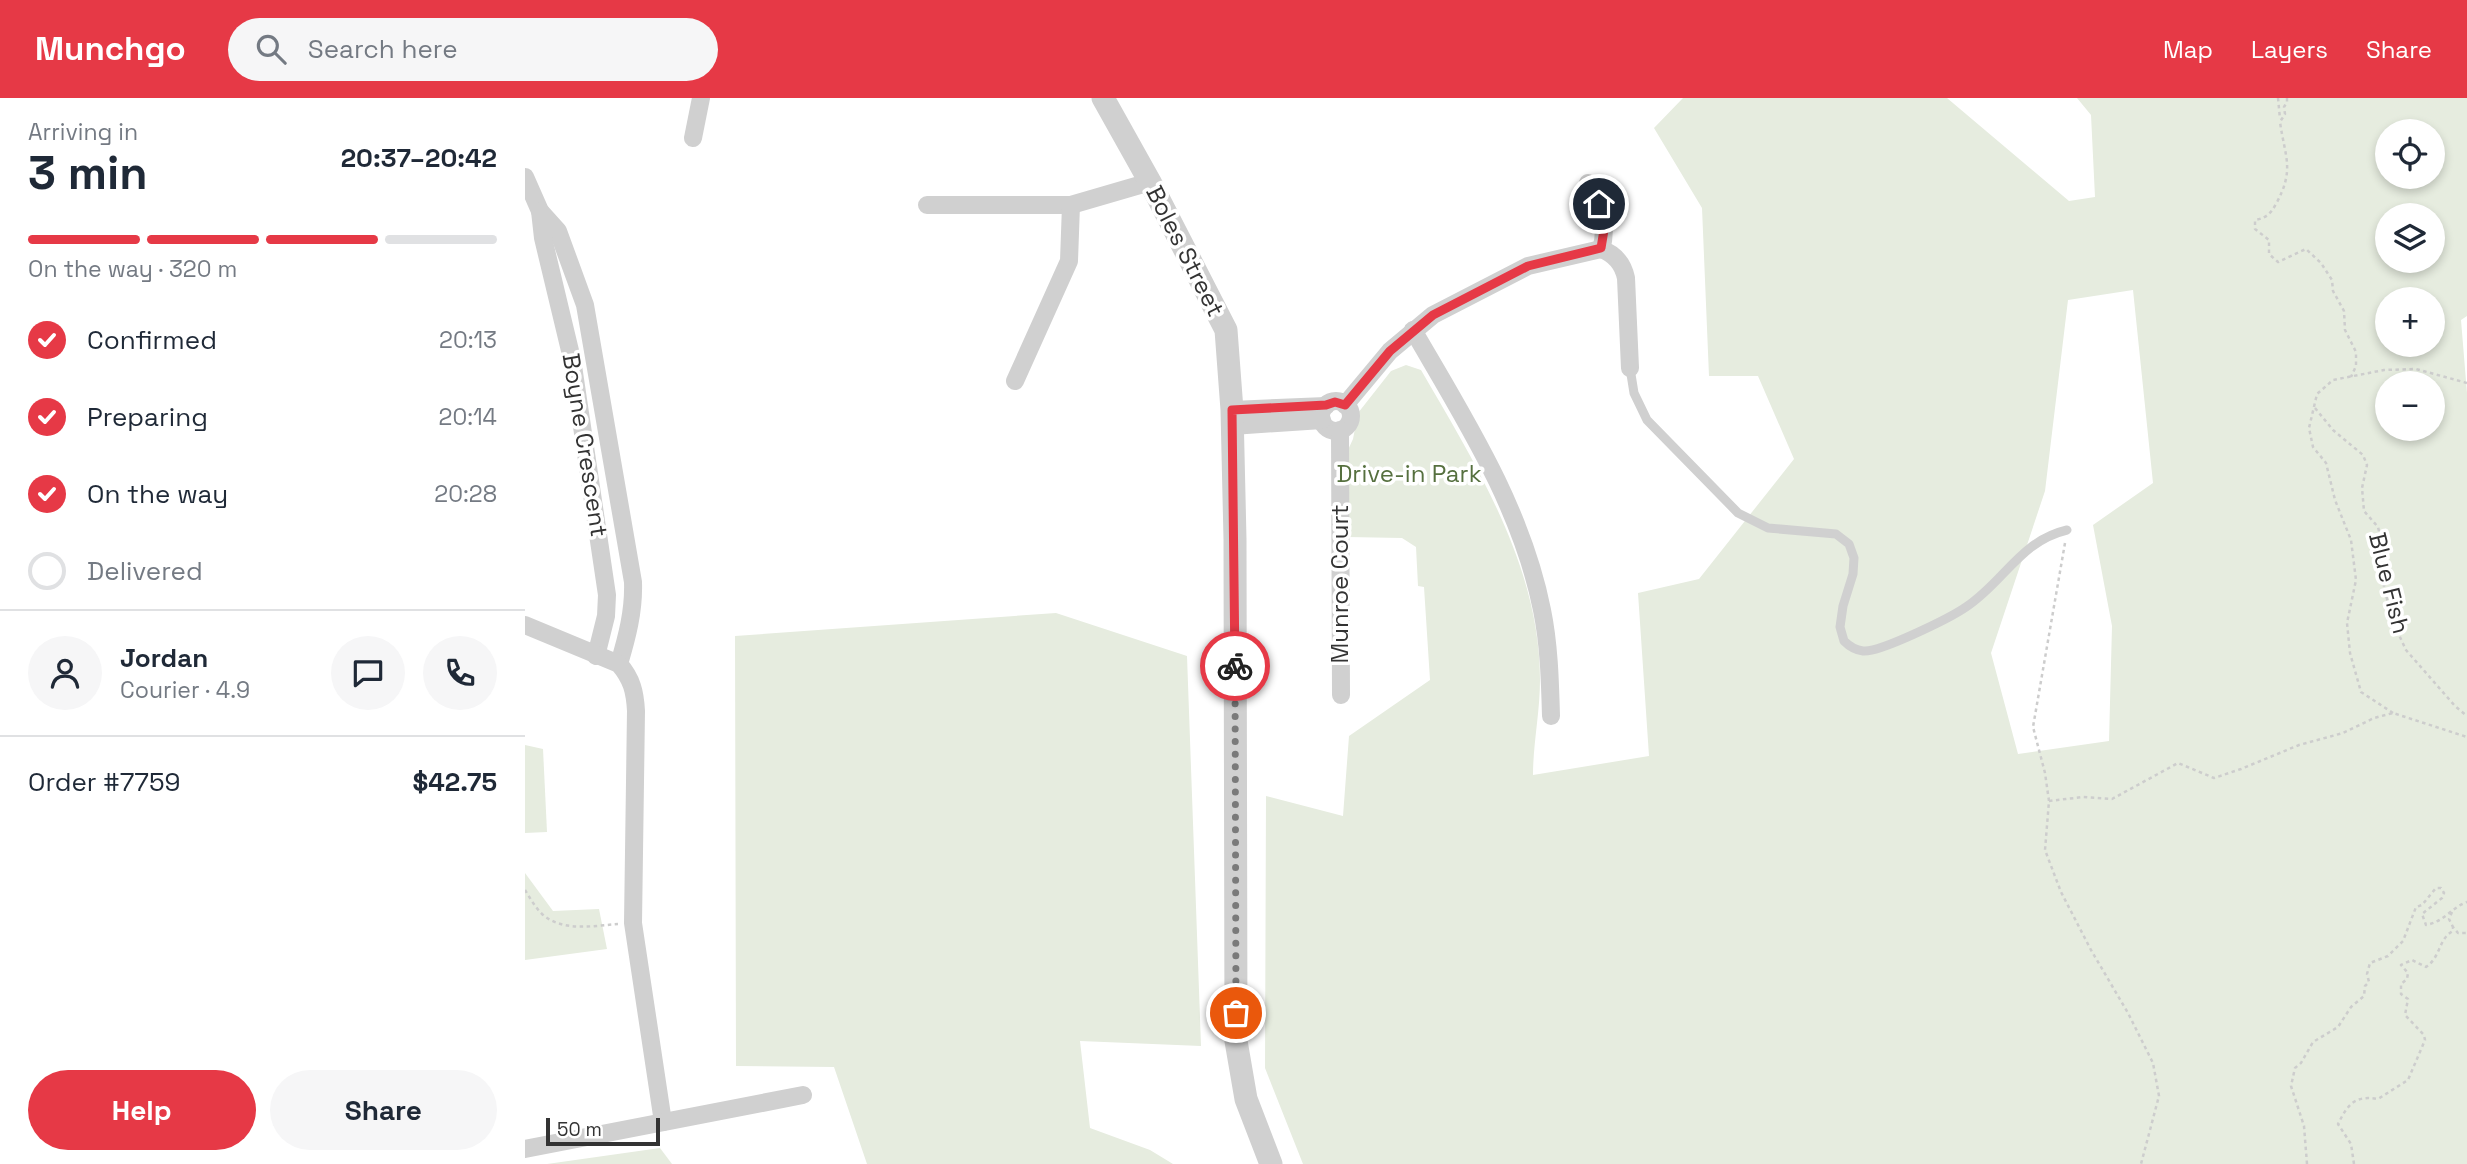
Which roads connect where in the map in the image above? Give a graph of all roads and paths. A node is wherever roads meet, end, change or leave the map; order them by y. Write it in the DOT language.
graph roads {
  1 [pos="701,98"];
  2 [pos="1103,98"];
  3 [pos="2278,98"];
  4 [pos="2287,98"];
  5 [pos="2280,122"];
  6 [pos="693,138"];
  7 [pos="525,177"];
  8 [pos="1150,182"];
  9 [pos="1588,183"];
  10 [pos="926,205"];
  11 [pos="1071,205"];
  12 [pos="540,211"];
  13 [pos="1601,248"];
  14 [pos="1413,330"];
  15 [pos="1630,368"];
  16 [pos="2351,377"];
  17 [pos="1015,381"];
  18 [pos="2467,383"];
  19 [pos="1345,405"];
  20 [pos="2315,408"];
  21 [pos="1324,413"];
  22 [pos="1232,418"];
  23 [pos="1340,430"];
  24 [pos="2067,530"];
  25 [pos="525,625"];
  26 [pos="596,656"];
  27 [pos="619,664"];
  28 [pos="1341,695"];
  29 [pos="2393,713"];
  30 [pos="1551,716"];
  31 [pos="2467,716"];
  32 [pos="2467,737"];
  33 [pos="2049,801"];
  34 [pos="525,890"];
  35 [pos="2467,902"];
  36 [pos="2452,912"];
  37 [pos="633,923"];
  38 [pos="2453,927"];
  39 [pos="2467,933"];
  40 [pos="803,1095"];
  41 [pos="663,1122"];
  42 [pos="525,1149"];
  43 [pos="1271,1164"];
  44 [pos="2141,1164"];
  45 [pos="2307,1164"];
  46 [pos="2354,1164"];
  1 -- 6 [label="street"];
  2 -- 8 [label="street, Boles Street"];
  3 -- 5 [label="path"];
  4 -- 5 [label="path"];
  5 -- 16 [label="path"];
  7 -- 12 [label="street, Boyne Crescent"];
  8 -- 11 [label="street"];
  8 -- 22 [label="street, Boles Street"];
  9 -- 13 [label="street"];
  10 -- 11 [label="street"];
  11 -- 17 [label="street"];
  12 -- 26 [label="street, Boyne Crescent"];
  12 -- 27 [label="street, Boyne Crescent"];
  13 -- 14 [label="street"];
  13 -- 15 [label="street"];
  14 -- 19 [label="street"];
  14 -- 30 [label="street"];
  15 -- 24 [label="lane"];
  16 -- 18 [label="path"];
  16 -- 20 [label="path"];
  19 -- 21 [label="street"];
  19 -- 23 [label="street"];
  20 -- 29 [label="path"];
  20 -- 31 [label="path, Blue Fish"];
  21 -- 22 [label="street"];
  21 -- 23 [label="street"];
  22 -- 43 [label="street, Boles Street"];
  23 -- 28 [label="street, Munroe Court"];
  24 -- 33 [label="path"];
  25 -- 26 [label="street"];
  26 -- 27 [label="street"];
  27 -- 37 [label="street"];
  29 -- 32 [label="path"];
  29 -- 33 [label="path"];
  33 -- 44 [label="path"];
  34 -- 37 [label="path"];
  35 -- 36 [label="path"];
  36 -- 38 [label="path"];
  36 -- 45 [label="path"];
  37 -- 41 [label="street"];
  38 -- 39 [label="path"];
  38 -- 46 [label="path"];
  40 -- 41 [label="street"];
  41 -- 42 [label="street"];
}
